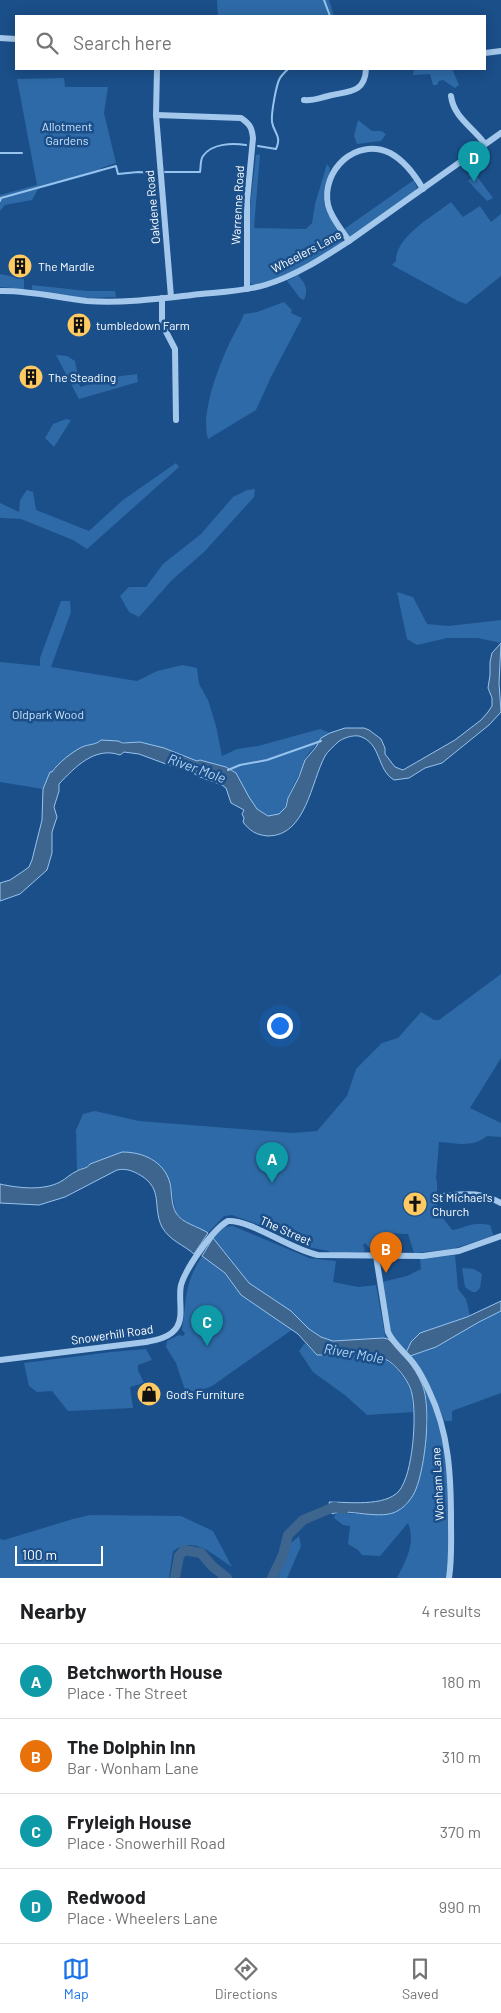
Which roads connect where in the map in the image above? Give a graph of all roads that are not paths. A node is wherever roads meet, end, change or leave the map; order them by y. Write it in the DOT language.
graph roads {
  1 [pos="0,38"];
  2 [pos="15,39"];
  3 [pos="501,51"];
  4 [pos="486,53"];
  5 [pos="158,70"];
  6 [pos="366,70"];
  7 [pos="451,96"];
  8 [pos="304,100"];
  9 [pos="156,115"];
  10 [pos="501,133"];
  11 [pos="486,144"];
  12 [pos="424,189"];
  13 [pos="350,241"];
  14 [pos="247,289"];
  15 [pos="0,291"];
  16 [pos="171,297"];
  17 [pos="162,298"];
  18 [pos="176,420"];
  19 [pos="441,1196"];
  20 [pos="501,1203"];
  21 [pos="213,1232"];
  22 [pos="501,1236"];
  23 [pos="376,1256"];
  24 [pos="0,1360"];
  25 [pos="449,1578"];
  1 -- 2 [label="street"];
  3 -- 4 [label="street"];
  5 -- 9 [label="street, Oakdene Road"];
  6 -- 8 [label="street"];
  7 -- 11 [label="street"];
  9 -- 14 [label="street, Warrenne Road"];
  9 -- 16 [label="street, Oakdene Road"];
  10 -- 11 [label="street, Wheelers Lane"];
  11 -- 12 [label="street, Wheelers Lane"];
  12 -- 13 [label="street, Wheelers Lane"];
  12 -- 13 [label="street"];
  13 -- 14 [label="street, Wheelers Lane"];
  14 -- 16 [label="street, Wheelers Lane"];
  15 -- 17 [label="street, Wheelers Lane"];
  16 -- 17 [label="street, Wheelers Lane"];
  17 -- 18 [label="street"];
  19 -- 20 [label="street"];
  21 -- 23 [label="street, The Street"];
  21 -- 24 [label="street, Snowerhill Road"];
  22 -- 23 [label="street, The Street"];
  23 -- 25 [label="street, Wonham Lane"];
}
